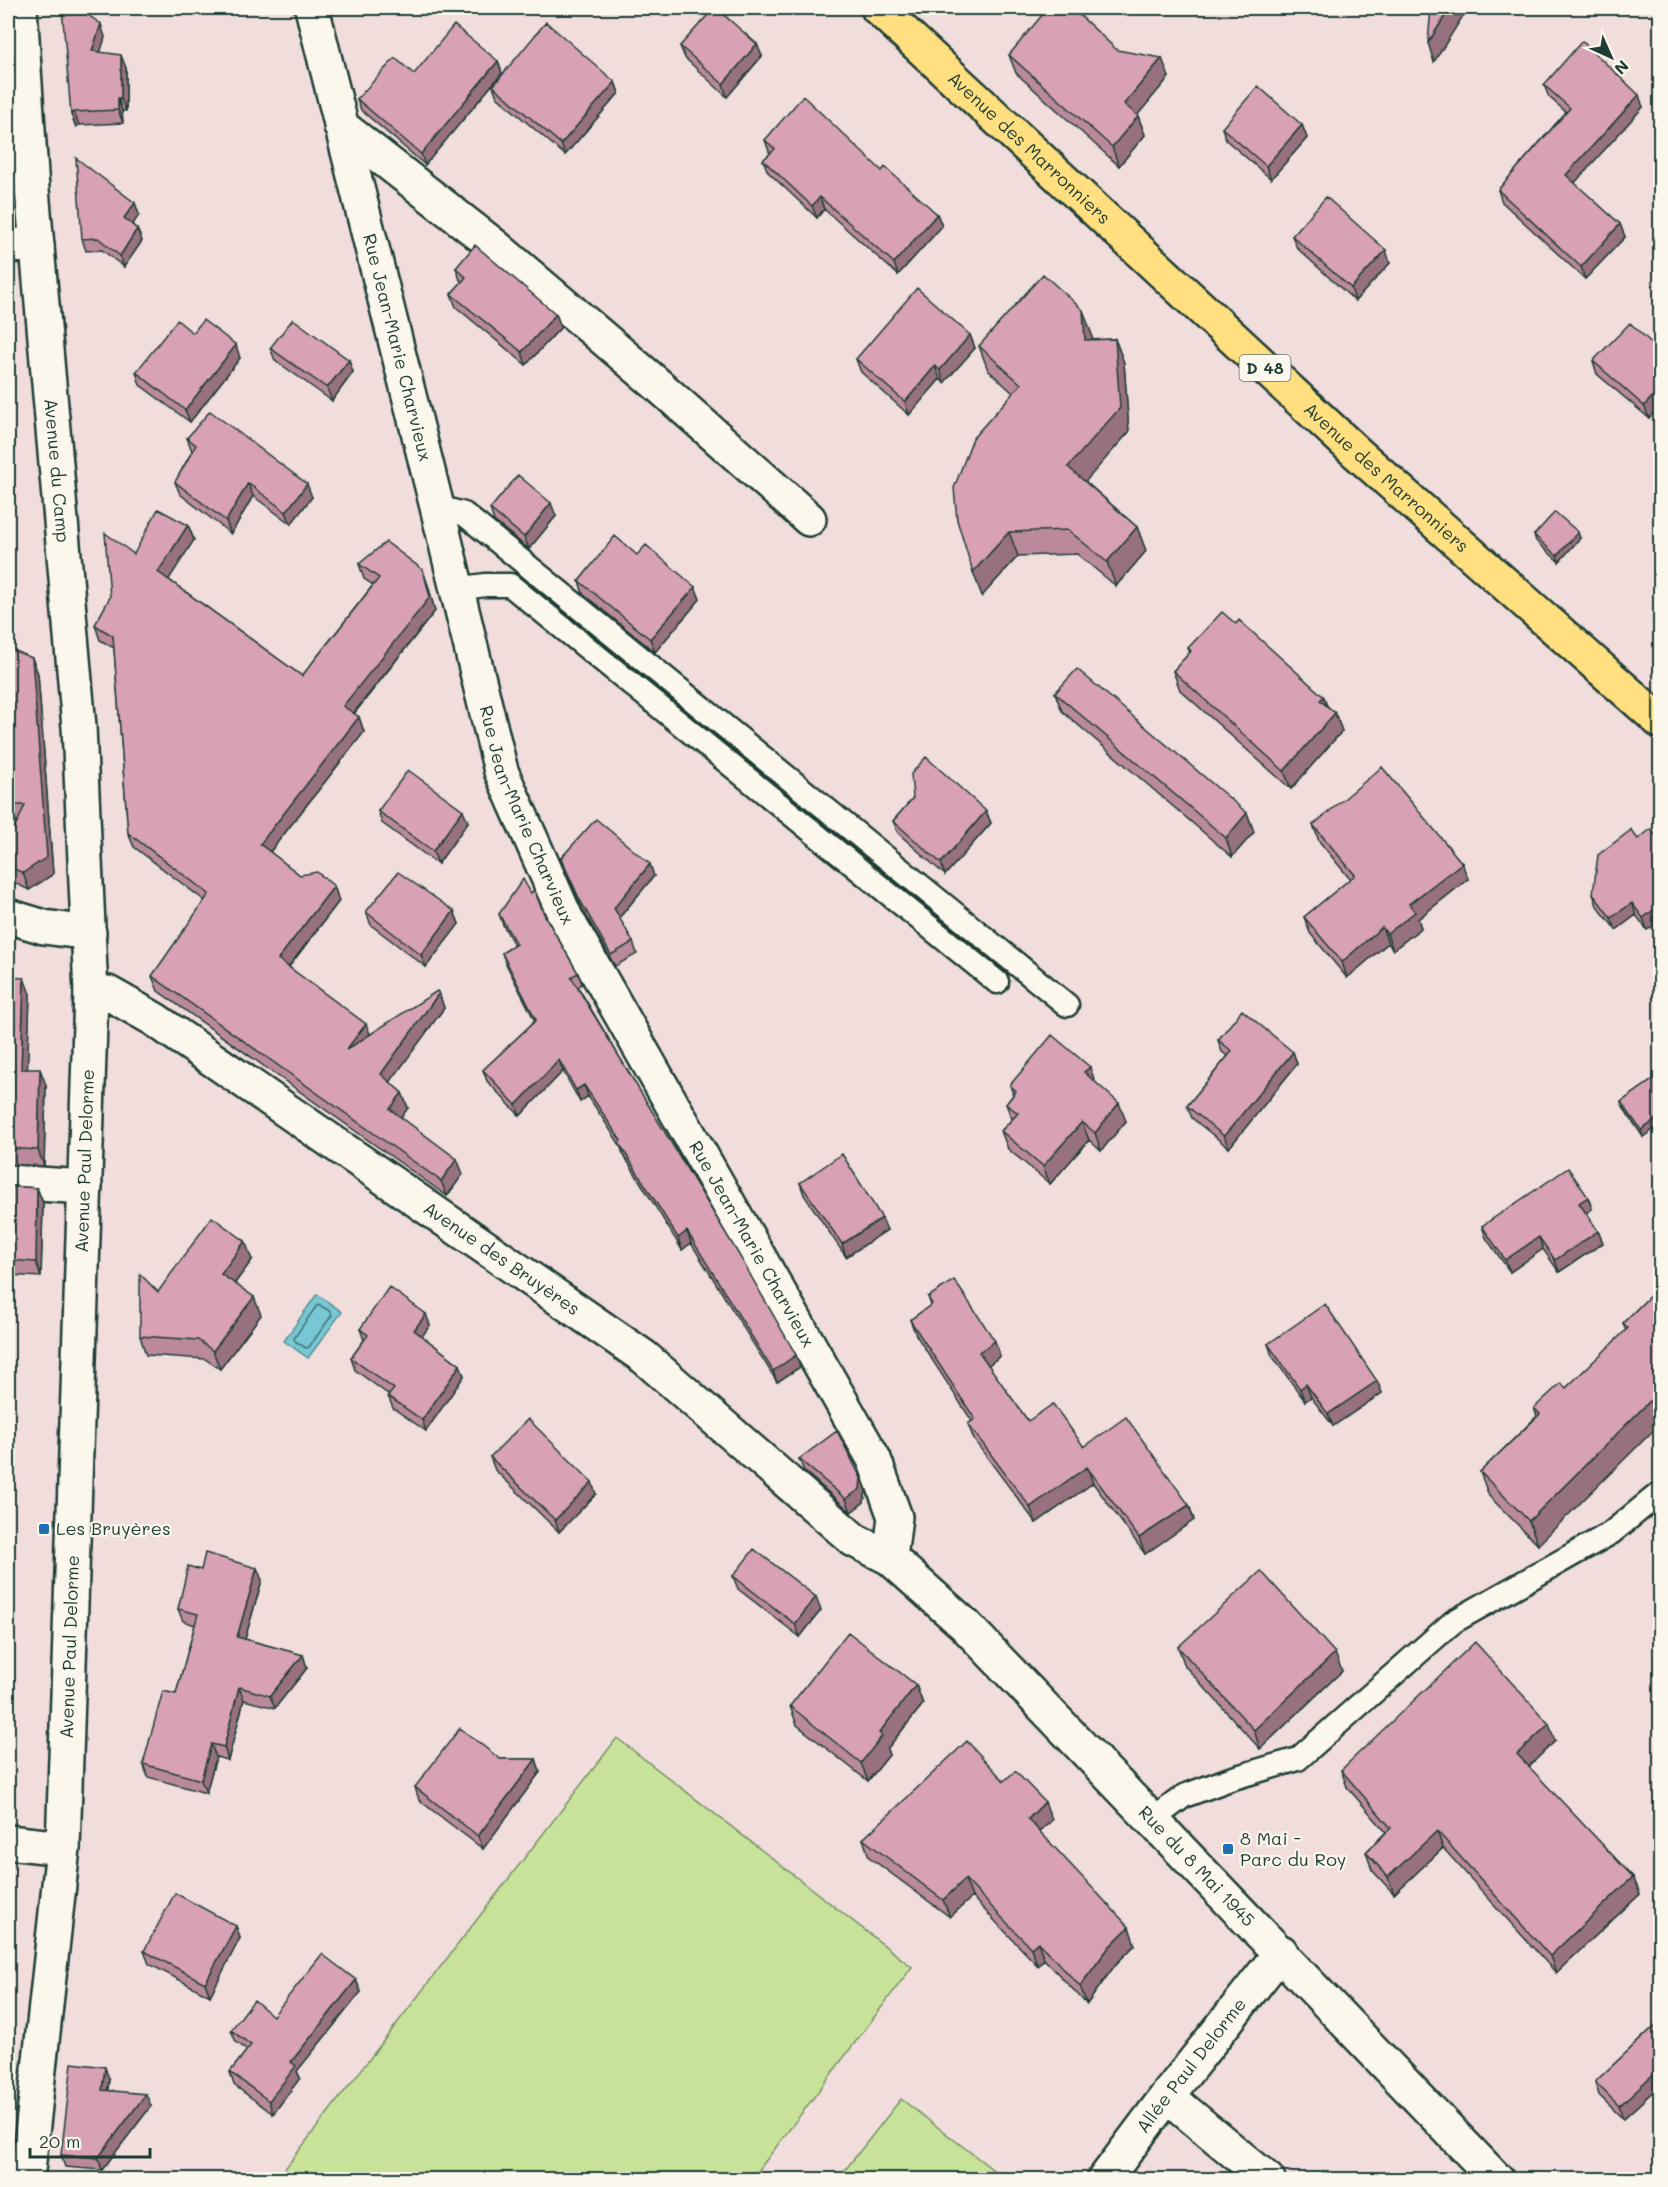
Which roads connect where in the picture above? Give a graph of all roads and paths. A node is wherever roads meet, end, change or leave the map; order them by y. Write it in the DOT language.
graph roads {
  1 [pos="20,8"];
  2 [pos="312,8"];
  3 [pos="878,8"];
  4 [pos="341,126"];
  5 [pos="22,245"];
  6 [pos="437,507"];
  7 [pos="809,519"];
  8 [pos="457,589"];
  9 [pos="1660,721"];
  10 [pos="8,916"];
  11 [pos="89,933"];
  12 [pos="997,982"];
  13 [pos="91,993"];
  14 [pos="1067,1005"];
  15 [pos="8,1182"];
  16 [pos="85,1187"];
  17 [pos="1660,1493"];
  18 [pos="890,1558"];
  19 [pos="1152,1820"];
  20 [pos="8,1842"];
  21 [pos="63,1848"];
  22 [pos="1281,1952"];
  23 [pos="1167,2096"];
  24 [pos="27,2180"];
  25 [pos="1104,2180"];
  26 [pos="1268,2180"];
  27 [pos="1497,2180"];
  1 -- 5 [label="street, Avenue du Camp"];
  2 -- 4 [label="street, Rue Jean-Marie Charvieux"];
  3 -- 9 [label="main road, Avenue des Marronniers / D 48"];
  4 -- 6 [label="street, Rue Jean-Marie Charvieux"];
  4 -- 7 [label="street"];
  5 -- 11 [label="street, Avenue du Camp"];
  6 -- 8 [label="street, Rue Jean-Marie Charvieux"];
  6 -- 14 [label="lane"];
  8 -- 12 [label="lane"];
  8 -- 18 [label="street, Rue Jean-Marie Charvieux"];
  10 -- 11 [label="street"];
  11 -- 13 [label="street, Avenue Paul Delorme"];
  13 -- 16 [label="street, Avenue Paul Delorme"];
  13 -- 18 [label="street, Avenue des Bruyères"];
  15 -- 16 [label="street"];
  16 -- 21 [label="street, Avenue Paul Delorme"];
  17 -- 19 [label="lane"];
  18 -- 19 [label="street, Rue du 8 Mai 1945"];
  19 -- 22 [label="street, Rue du 8 Mai 1945"];
  20 -- 21 [label="street"];
  21 -- 24 [label="street, Avenue Paul Delorme"];
  22 -- 23 [label="street, Allée Paul Delorme"];
  22 -- 27 [label="street, Rue du 8 Mai 1945"];
  23 -- 25 [label="street, Allée Paul Delorme"];
  23 -- 26 [label="street"];
}
